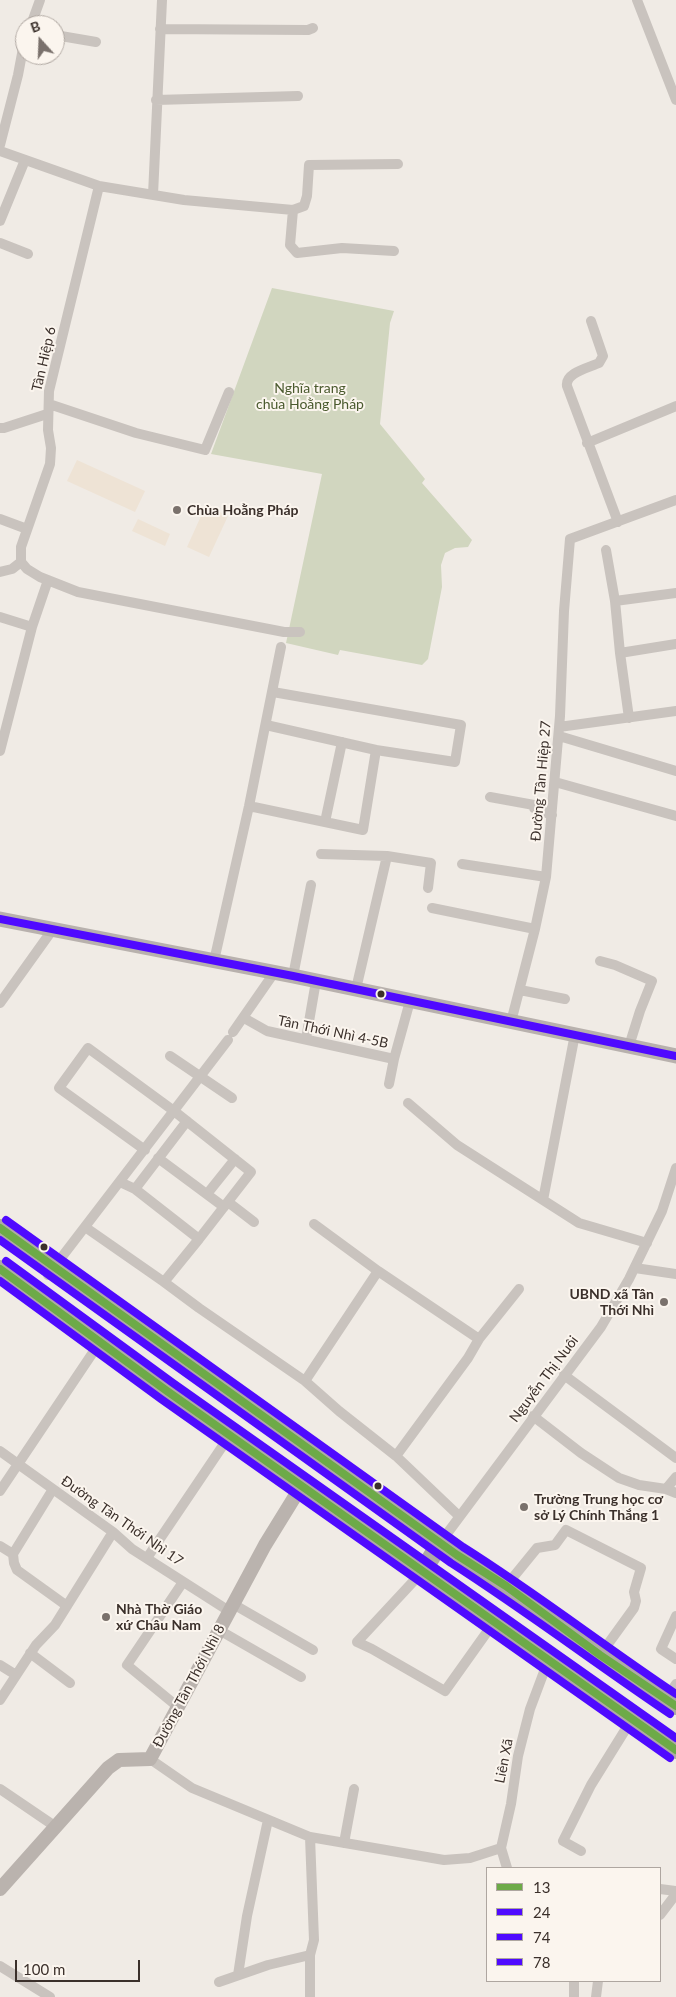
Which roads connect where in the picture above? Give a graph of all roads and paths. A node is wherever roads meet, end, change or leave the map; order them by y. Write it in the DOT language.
graph roads {
  1 [pos="40,0"];
  2 [pos="162,0"];
  3 [pos="637,0"];
  4 [pos="35,15"];
  5 [pos="313,28"];
  6 [pos="160,29"];
  7 [pos="65,37"];
  8 [pos="96,42"];
  9 [pos="20,65"];
  10 [pos="298,96"];
  11 [pos="156,100"];
  12 [pos="676,100"];
  13 [pos="0,145"];
  14 [pos="0,150"];
  15 [pos="25,160"];
  16 [pos="398,164"];
  17 [pos="99,186"];
  18 [pos="153,195"];
  19 [pos="293,210"];
  20 [pos="0,221"];
  21 [pos="0,243"];
  22 [pos="394,251"];
  23 [pos="28,254"];
  24 [pos="591,321"];
  25 [pos="229,392"];
  26 [pos="676,406"];
  27 [pos="48,409"];
  28 [pos="0,428"];
  29 [pos="587,443"];
  30 [pos="676,500"];
  31 [pos="0,519"];
  32 [pos="618,522"];
  33 [pos="27,529"];
  34 [pos="606,550"];
  35 [pos="21,562"];
  36 [pos="0,572"];
  37 [pos="48,580"];
  38 [pos="676,593"];
  39 [pos="615,601"];
  40 [pos="0,617"];
  41 [pos="32,627"];
  42 [pos="300,632"];
  43 [pos="676,644"];
  44 [pos="281,647"];
  45 [pos="620,653"];
  46 [pos="273,692"];
  47 [pos="676,711"];
  48 [pos="629,718"];
  49 [pos="266,725"];
  50 [pos="3,726"];
  51 [pos="559,731"];
  52 [pos="342,742"];
  53 [pos="376,750"];
  54 [pos="0,751"];
  55 [pos="676,771"];
  56 [pos="555,782"];
  57 [pos="490,797"];
  58 [pos="249,806"];
  59 [pos="552,815"];
  60 [pos="676,816"];
  61 [pos="324,822"];
  62 [pos="321,854"];
  63 [pos="387,856"];
  64 [pos="462,864"];
  65 [pos="546,877"];
  66 [pos="311,885"];
  67 [pos="428,888"];
  68 [pos="432,908"];
  69 [pos="0,919"];
  70 [pos="53,929"];
  71 [pos="535,929"];
  72 [pos="600,961"];
  73 [pos="214,962"];
  74 [pos="274,973"];
  75 [pos="293,976"];
  76 [pos="316,981"];
  77 [pos="356,989"];
  78 [pos="520,990"];
  79 [pos="565,999"];
  80 [pos="410,1001"];
  81 [pos="0,1002"];
  82 [pos="244,1018"];
  83 [pos="511,1022"];
  84 [pos="575,1034"];
  85 [pos="306,1039"];
  86 [pos="629,1046"];
  87 [pos="170,1056"];
  88 [pos="676,1056"];
  89 [pos="394,1059"];
  90 [pos="200,1076"];
  91 [pos="388,1084"];
  92 [pos="232,1098"];
  93 [pos="408,1103"];
  94 [pos="174,1111"];
  95 [pos="187,1121"];
  96 [pos="145,1150"];
  97 [pos="158,1158"];
  98 [pos="235,1159"];
  99 [pos="676,1168"];
  100 [pos="120,1182"];
  101 [pos="673,1187"];
  102 [pos="135,1189"];
  103 [pos="207,1194"];
  104 [pos="543,1200"];
  105 [pos="226,1204"];
  106 [pos="254,1222"];
  107 [pos="314,1224"];
  108 [pos="85,1227"];
  109 [pos="0,1228"];
  110 [pos="199,1239"];
  111 [pos="0,1241"];
  112 [pos="646,1243"];
  113 [pos="0,1260"];
  114 [pos="635,1268"];
  115 [pos="0,1269"];
  116 [pos="50,1271"];
  117 [pos="378,1271"];
  118 [pos="676,1274"];
  119 [pos="164,1282"];
  120 [pos="519,1289"];
  121 [pos="480,1339"];
  122 [pos="100,1342"];
  123 [pos="564,1375"];
  124 [pos="305,1381"];
  125 [pos="533,1416"];
  126 [pos="230,1435"];
  127 [pos="0,1452"];
  128 [pos="396,1456"];
  129 [pos="676,1458"];
  130 [pos="18,1465"];
  131 [pos="676,1477"];
  132 [pos="302,1485"];
  133 [pos="53,1490"];
  134 [pos="0,1491"];
  135 [pos="671,1491"];
  136 [pos="459,1516"];
  137 [pos="113,1532"];
  138 [pos="0,1546"];
  139 [pos="13,1554"];
  140 [pos="431,1557"];
  141 [pos="147,1558"];
  142 [pos="184,1582"];
  143 [pos="506,1586"];
  144 [pos="67,1606"];
  145 [pos="231,1608"];
  146 [pos="676,1616"];
  147 [pos="497,1619"];
  148 [pos="219,1630"];
  149 [pos="313,1650"];
  150 [pos="30,1653"];
  151 [pos="600,1655"];
  152 [pos="676,1659"];
  153 [pos="548,1661"];
  154 [pos="0,1665"];
  155 [pos="16,1675"];
  156 [pos="301,1677"];
  157 [pos="70,1682"];
  158 [pos="676,1684"];
  159 [pos="0,1700"];
  160 [pos="671,1703"];
  161 [pos="178,1707"];
  162 [pos="676,1718"];
  163 [pos="632,1719"];
  164 [pos="676,1740"];
  165 [pos="676,1750"];
  166 [pos="150,1759"];
  167 [pos="0,1789"];
  168 [pos="354,1789"];
  169 [pos="268,1820"];
  170 [pos="56,1827"];
  171 [pos="310,1837"];
  172 [pos="344,1843"];
  173 [pos="501,1848"];
  174 [pos="581,1851"];
  175 [pos="506,1867"];
  176 [pos="0,1889"];
  177 [pos="661,1889"];
  178 [pos="676,1893"];
  179 [pos="661,1914"];
  180 [pos="310,1955"];
  181 [pos="0,1966"];
  182 [pos="238,1976"];
  183 [pos="219,1982"];
  184 [pos="574,1982"];
  185 [pos="598,1982"];
  186 [pos="50,1997"];
  187 [pos="310,1997"];
  188 [pos="574,1997"];
  189 [pos="596,1997"];
  1 -- 4 [label="street"];
  2 -- 6 [label="street"];
  3 -- 12 [label="street"];
  5 -- 6 [label="street"];
  6 -- 11 [label="street"];
  7 -- 8 [label="street"];
  9 -- 13 [label="street"];
  10 -- 11 [label="street"];
  11 -- 18 [label="street"];
  14 -- 15 [label="street"];
  15 -- 17 [label="street"];
  15 -- 20 [label="street"];
  16 -- 19 [label="street"];
  17 -- 18 [label="street"];
  17 -- 27 [label="street, Tân Hiệp 6"];
  18 -- 19 [label="street"];
  19 -- 22 [label="street"];
  21 -- 23 [label="street"];
  24 -- 29 [label="street"];
  25 -- 27 [label="street"];
  26 -- 29 [label="street"];
  27 -- 28 [label="street"];
  27 -- 33 [label="street, Tân Hiệp 6"];
  29 -- 32 [label="street"];
  30 -- 32 [label="street"];
  31 -- 33 [label="street"];
  32 -- 51 [label="street, Đường Tân Hiệp 27"];
  33 -- 35 [label="street, Tân Hiệp 6"];
  34 -- 39 [label="street"];
  35 -- 36 [label="street"];
  35 -- 37 [label="street"];
  37 -- 41 [label="street"];
  37 -- 42 [label="street"];
  38 -- 39 [label="street"];
  39 -- 45 [label="street"];
  40 -- 41 [label="street"];
  41 -- 50 [label="street"];
  43 -- 45 [label="street"];
  44 -- 46 [label="street"];
  45 -- 48 [label="street"];
  46 -- 49 [label="street"];
  46 -- 53 [label="street"];
  47 -- 48 [label="street"];
  48 -- 51 [label="street"];
  49 -- 52 [label="street"];
  49 -- 58 [label="street"];
  50 -- 54 [label="street"];
  51 -- 55 [label="street"];
  51 -- 56 [label="street, Đường Tân Hiệp 27"];
  52 -- 53 [label="street"];
  52 -- 61 [label="street"];
  53 -- 61 [label="street"];
  56 -- 59 [label="street, Đường Tân Hiệp 27"];
  56 -- 60 [label="street"];
  57 -- 59 [label="street"];
  58 -- 61 [label="street"];
  58 -- 73 [label="street"];
  59 -- 65 [label="street, Đường Tân Hiệp 27"];
  62 -- 63 [label="street"];
  63 -- 67 [label="street"];
  63 -- 77 [label="street"];
  64 -- 65 [label="street"];
  65 -- 71 [label="street, Đường Tân Hiệp 27"];
  66 -- 75 [label="street"];
  68 -- 71 [label="street"];
  69 -- 70 [label="main road"];
  70 -- 73 [label="main road"];
  70 -- 81 [label="street"];
  71 -- 78 [label="street, Đường Tân Hiệp 27"];
  72 -- 86 [label="street"];
  73 -- 74 [label="main road"];
  74 -- 75 [label="main road"];
  74 -- 82 [label="street"];
  75 -- 76 [label="main road"];
  76 -- 77 [label="main road"];
  76 -- 85 [label="street"];
  77 -- 80 [label="main road"];
  78 -- 79 [label="street"];
  78 -- 83 [label="street, Đường Tân Hiệp 27"];
  80 -- 83 [label="main road"];
  80 -- 89 [label="street"];
  82 -- 85 [label="street, Tân Thới Nhì 4-5B"];
  82 -- 90 [label="street"];
  83 -- 84 [label="main road"];
  84 -- 86 [label="main road"];
  84 -- 104 [label="street"];
  85 -- 89 [label="street, Tân Thới Nhì 4-5B"];
  86 -- 88 [label="main road"];
  87 -- 90 [label="street"];
  89 -- 91 [label="street, Tân Thới Nhì 4-5B"];
  90 -- 92 [label="street"];
  90 -- 94 [label="street"];
  93 -- 104 [label="street"];
  94 -- 95 [label="street"];
  94 -- 96 [label="street"];
  94 -- 96 [label="street"];
  95 -- 97 [label="street"];
  95 -- 98 [label="street"];
  96 -- 100 [label="street"];
  97 -- 102 [label="street"];
  97 -- 103 [label="street"];
  98 -- 103 [label="street"];
  98 -- 105 [label="street"];
  99 -- 101 [label="street, Nguyễn Thị Nuôi"];
  100 -- 102 [label="street"];
  100 -- 108 [label="street"];
  101 -- 112 [label="street, Nguyễn Thị Nuôi"];
  102 -- 110 [label="street"];
  103 -- 105 [label="street"];
  104 -- 112 [label="street"];
  105 -- 106 [label="street"];
  105 -- 110 [label="street"];
  107 -- 117 [label="street"];
  108 -- 116 [label="street"];
  108 -- 119 [label="street"];
  109 -- 116 [label="highway"];
  110 -- 119 [label="street"];
  111 -- 116 [label="highway"];
  112 -- 114 [label="street, Nguyễn Thị Nuôi"];
  113 -- 140 [label="highway"];
  114 -- 118 [label="street"];
  114 -- 123 [label="street, Nguyễn Thị Nuôi"];
  115 -- 122 [label="highway"];
  116 -- 140 [label="highway"];
  117 -- 121 [label="street"];
  117 -- 124 [label="street"];
  119 -- 124 [label="street"];
  120 -- 121 [label="street"];
  121 -- 128 [label="street"];
  122 -- 126 [label="highway"];
  122 -- 130 [label="street"];
  123 -- 125 [label="street, Nguyễn Thị Nuôi"];
  123 -- 129 [label="street"];
  124 -- 128 [label="street"];
  125 -- 135 [label="street"];
  125 -- 136 [label="street, Nguyễn Thị Nuôi"];
  126 -- 132 [label="highway"];
  126 -- 141 [label="street"];
  127 -- 130 [label="street, Đường Tân Thới Nhì 17"];
  128 -- 136 [label="street"];
  130 -- 133 [label="street, Đường Tân Thới Nhì 17"];
  130 -- 134 [label="street"];
  131 -- 135 [label="street"];
  132 -- 140 [label="highway"];
  132 -- 145 [label="street, Đường Tân Thới Nhì 8"];
  133 -- 137 [label="street, Đường Tân Thới Nhì 17"];
  133 -- 139 [label="street"];
  136 -- 140 [label="street, Nguyễn Thị Nuôi"];
  137 -- 141 [label="street, Đường Tân Thới Nhì 17"];
  137 -- 144 [label="street"];
  138 -- 139 [label="street"];
  139 -- 144 [label="street"];
  140 -- 143 [label="highway"];
  140 -- 147 [label="highway"];
  140 -- 147 [label="street, Nguyễn Thị Nuôi"];
  140 -- 162 [label="highway"];
  141 -- 142 [label="street, Đường Tân Thới Nhì 17"];
  142 -- 145 [label="street, Đường Tân Thới Nhì 17"];
  142 -- 161 [label="street"];
  143 -- 151 [label="highway"];
  143 -- 151 [label="street"];
  144 -- 150 [label="street"];
  145 -- 148 [label="street, Đường Tân Thới Nhì 8"];
  145 -- 149 [label="street, Đường Tân Thới Nhì 17"];
  146 -- 152 [label="street"];
  147 -- 153 [label="highway"];
  147 -- 164 [label="highway"];
  148 -- 156 [label="street"];
  148 -- 161 [label="street, Đường Tân Thới Nhì 8"];
  150 -- 155 [label="street"];
  150 -- 157 [label="street"];
  151 -- 160 [label="highway"];
  153 -- 163 [label="highway"];
  153 -- 173 [label="street, Liên Xã"];
  154 -- 155 [label="street"];
  155 -- 159 [label="street"];
  158 -- 160 [label="street"];
  161 -- 166 [label="street, Đường Tân Thới Nhì 8"];
  163 -- 165 [label="highway"];
  163 -- 174 [label="street"];
  166 -- 169 [label="street"];
  166 -- 170 [label="street, Đường Tân Thới Nhì 8"];
  167 -- 170 [label="street"];
  168 -- 172 [label="street"];
  169 -- 171 [label="street"];
  169 -- 182 [label="street"];
  170 -- 176 [label="street, Đường Tân Thới Nhì 8"];
  171 -- 172 [label="street"];
  171 -- 180 [label="street"];
  172 -- 173 [label="street"];
  173 -- 175 [label="street, Liên Xã"];
  177 -- 178 [label="street"];
  178 -- 179 [label="street"];
  180 -- 182 [label="street"];
  180 -- 187 [label="street"];
  181 -- 186 [label="street"];
  182 -- 183 [label="street"];
  184 -- 188 [label="street"];
  185 -- 189 [label="street"];
}
